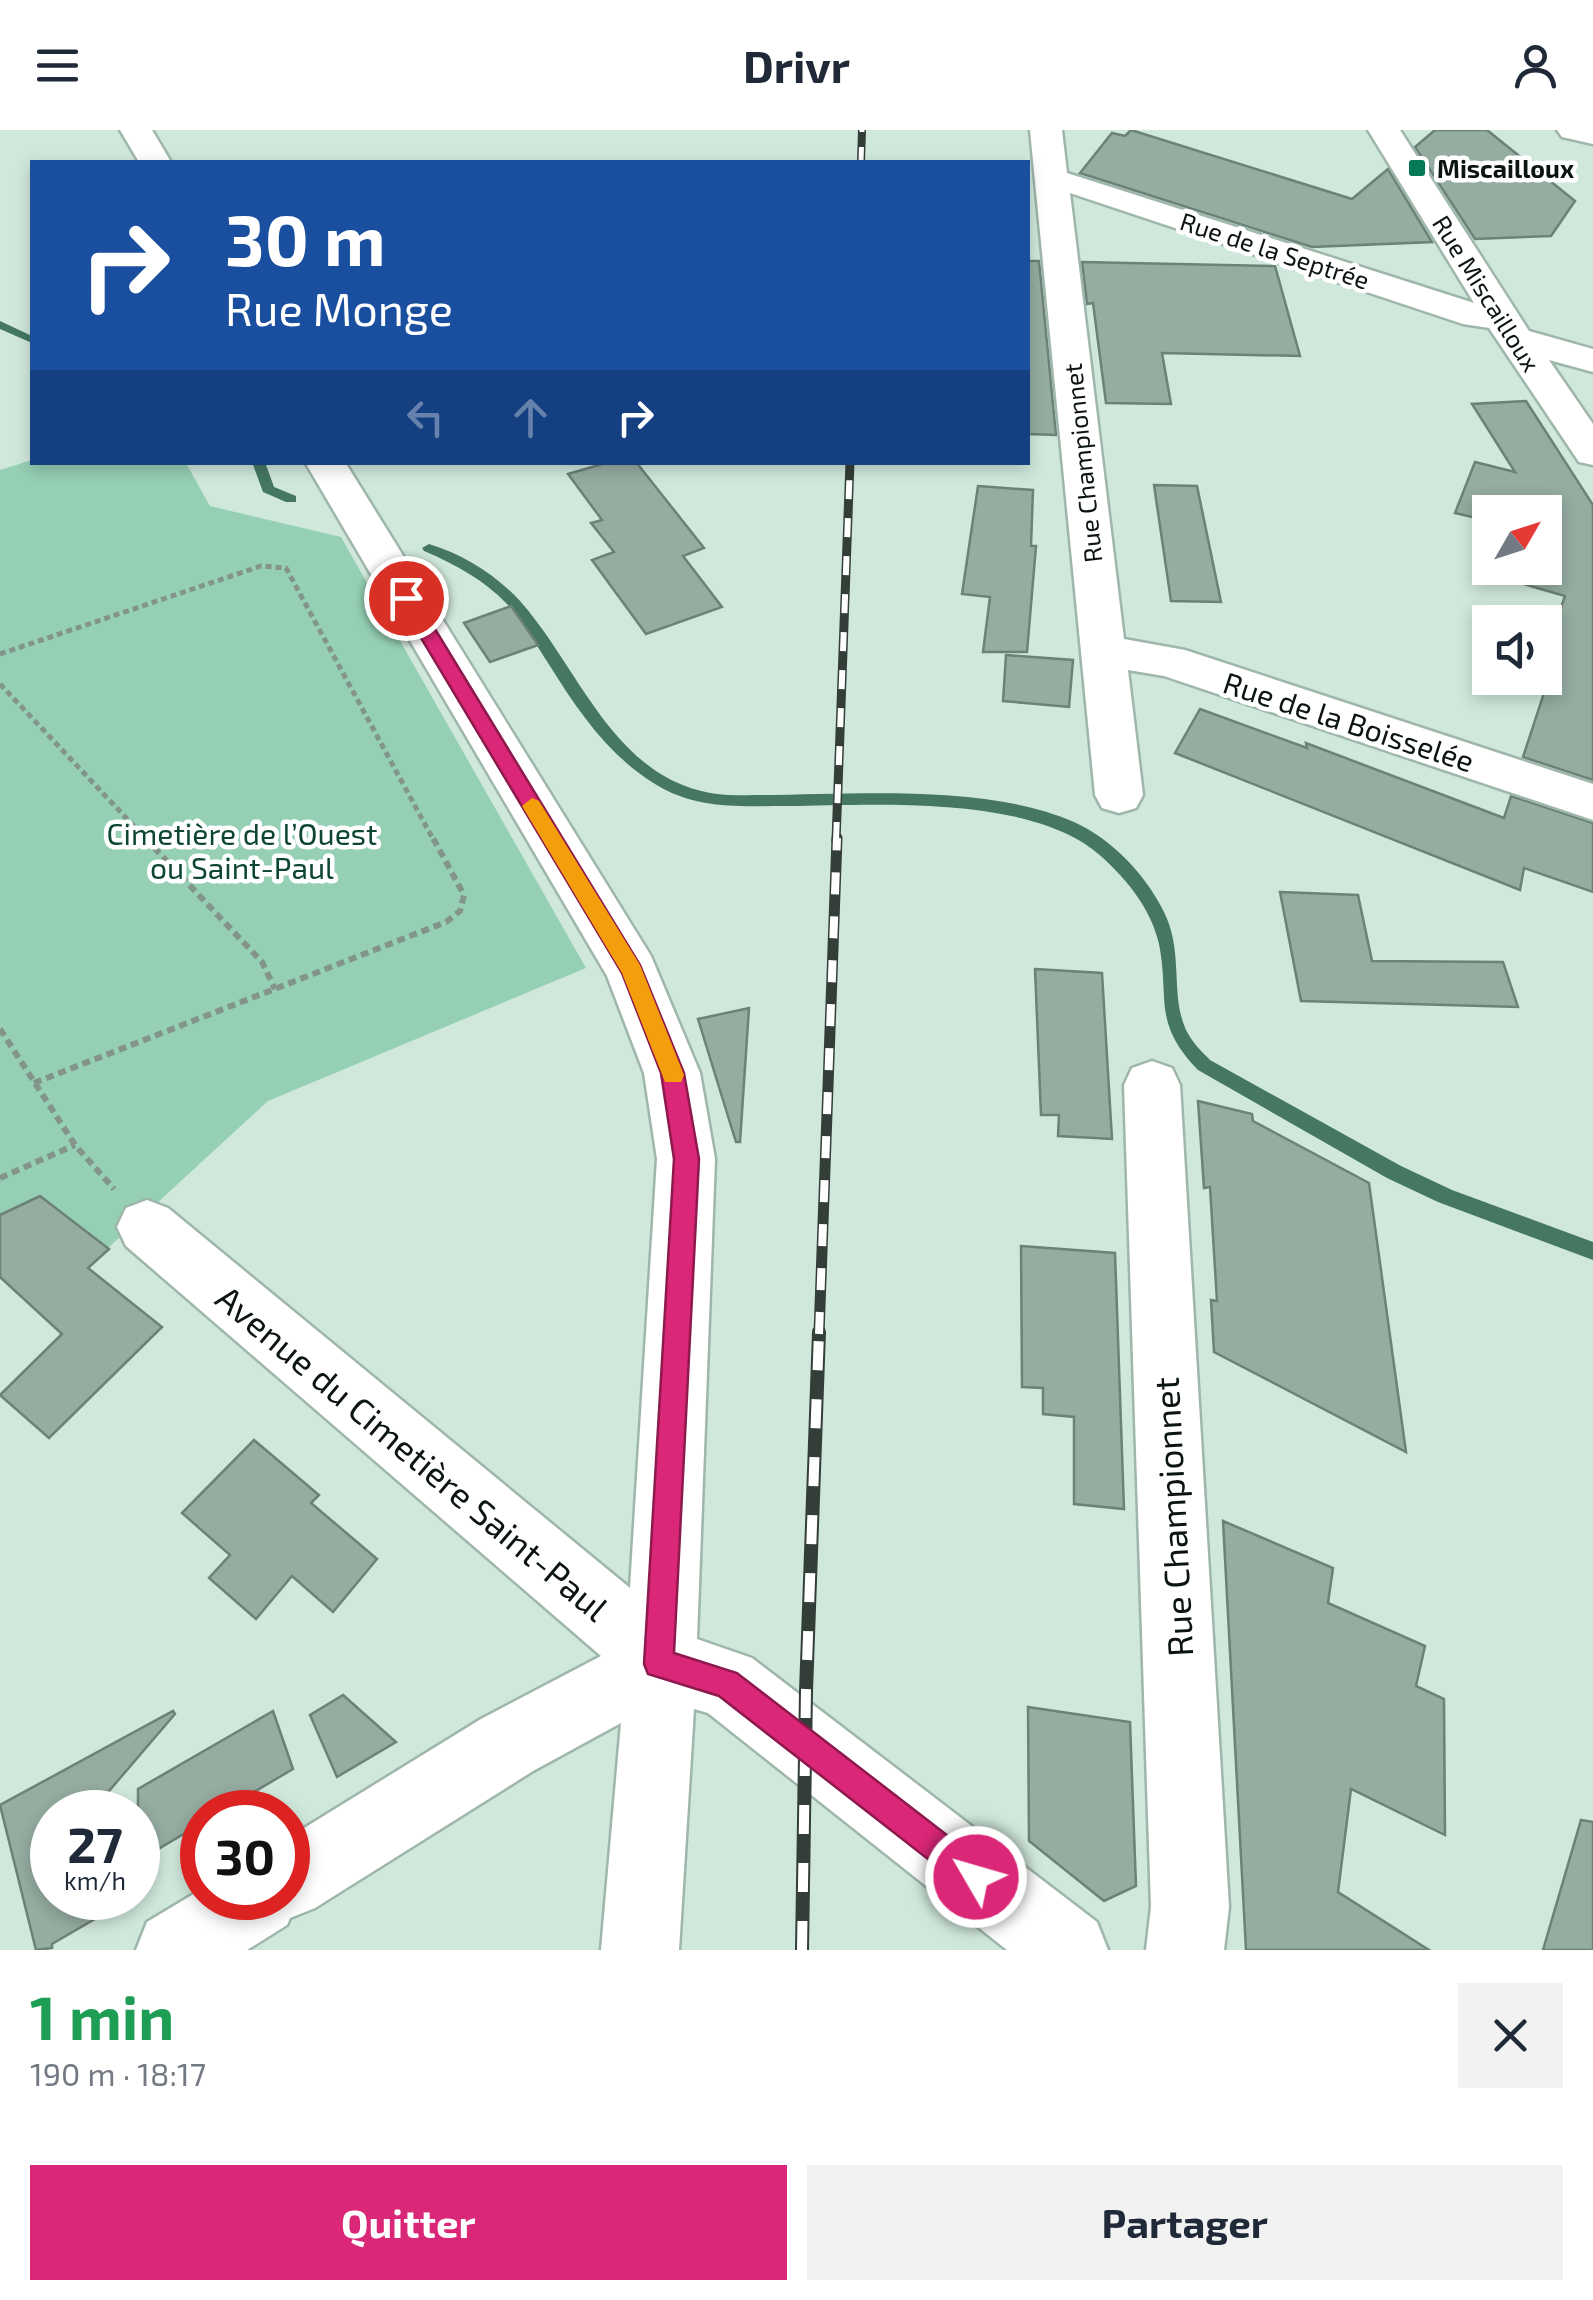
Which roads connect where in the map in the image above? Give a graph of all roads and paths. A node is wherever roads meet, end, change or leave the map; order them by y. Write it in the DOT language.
graph roads {
  1 [pos="136,130"];
  2 [pos="1046,130"];
  3 [pos="1384,130"];
  4 [pos="1573,130"];
  5 [pos="1593,134"];
  6 [pos="155,160"];
  7 [pos="1050,180"];
  8 [pos="1508,329"];
  9 [pos="1593,360"];
  10 [pos="1593,454"];
  11 [pos="326,465"];
  12 [pos="1103,652"];
  13 [pos="0,654"];
  14 [pos="0,684"];
  15 [pos="1119,795"];
  16 [pos="1593,802"];
  17 [pos="275,989"];
  18 [pos="0,1029"];
  19 [pos="34,1083"];
  20 [pos="1152,1084"];
  21 [pos="75,1145"];
  22 [pos="0,1178"];
  23 [pos="147,1227"];
  24 [pos="658,1664"];
  25 [pos="310,1867"];
  26 [pos="224,1920"];
  27 [pos="175,1950"];
  28 [pos="640,1950"];
  29 [pos="1069,1950"];
  30 [pos="1185,1950"];
  1 -- 6 [label="street"];
  2 -- 7 [label="street, Rue Championnet"];
  3 -- 8 [label="street, Rue Miscailloux"];
  4 -- 5 [label="street"];
  7 -- 8 [label="street, Rue de la Septrée"];
  7 -- 12 [label="street, Rue Championnet"];
  8 -- 9 [label="street, Rue de la Septrée"];
  8 -- 10 [label="street, Rue Miscailloux"];
  11 -- 24 [label="street"];
  12 -- 15 [label="street, Rue Championnet"];
  12 -- 16 [label="street, Rue de la Boisselée"];
  13 -- 17 [label="path"];
  14 -- 17 [label="path"];
  17 -- 19 [label="path"];
  18 -- 19 [label="path"];
  19 -- 21 [label="path"];
  20 -- 30 [label="street, Rue Championnet"];
  21 -- 22 [label="path"];
  21 -- 23 [label="path"];
  23 -- 24 [label="street, Avenue du Cimetière Saint-Paul"];
  24 -- 25 [label="street"];
  24 -- 28 [label="street"];
  24 -- 29 [label="street, Avenue du Cimetière Saint-Paul"];
  26 -- 27 [label="street"];
}
